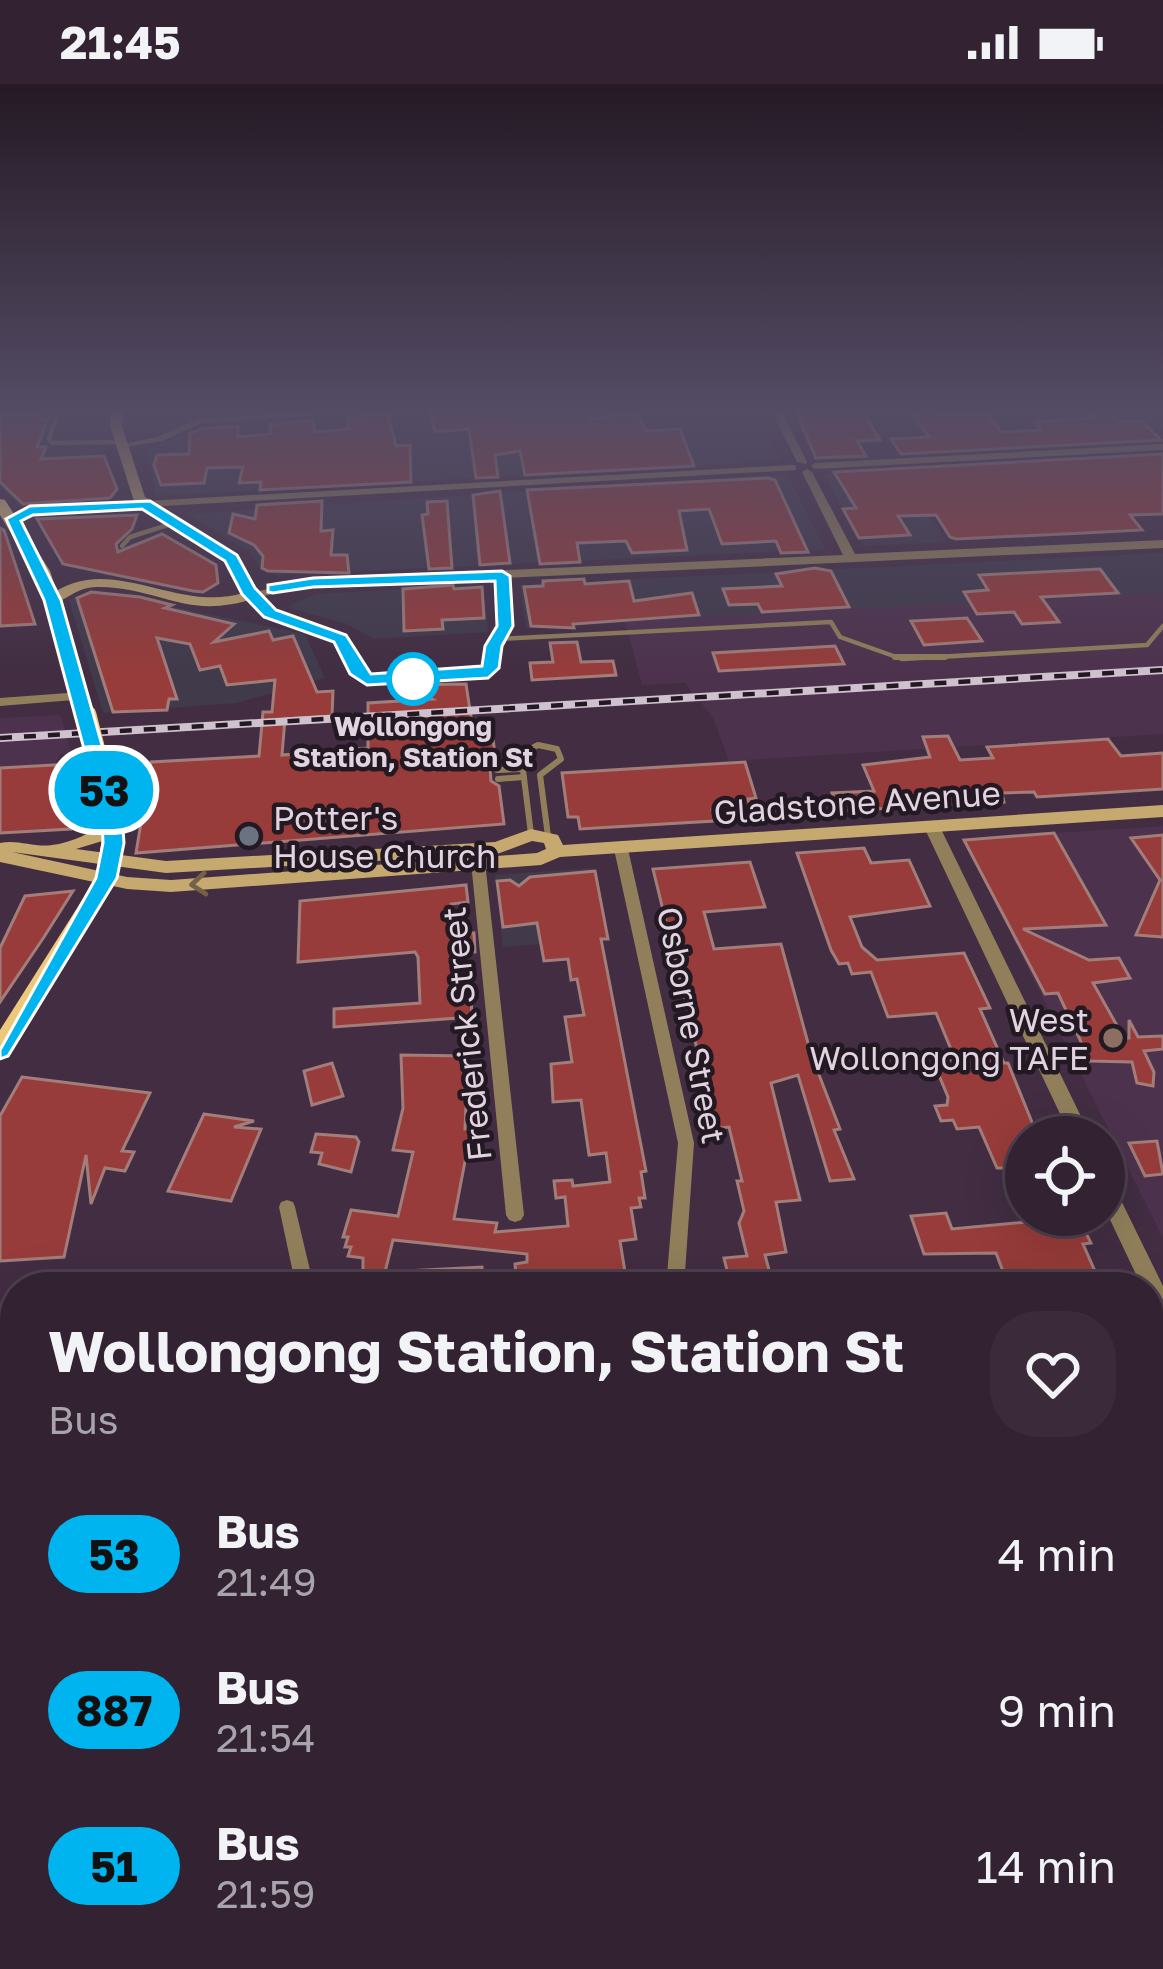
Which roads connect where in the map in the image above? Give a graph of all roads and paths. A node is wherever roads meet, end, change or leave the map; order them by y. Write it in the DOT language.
graph roads {
  1 [pos="116,500"];
  2 [pos="143,500"];
  3 [pos="223,500"];
  4 [pos="821,500"];
  5 [pos="0,502"];
  6 [pos="145,504"];
  7 [pos="101,507"];
  8 [pos="13,519"];
  9 [pos="170,520"];
  10 [pos="121,527"];
  11 [pos="130,537"];
  12 [pos="1163,544"];
  13 [pos="122,546"];
  14 [pos="851,559"];
  15 [pos="42,571"];
  16 [pos="502,576"];
  17 [pos="110,585"];
  18 [pos="251,595"];
  19 [pos="52,600"];
  20 [pos="1163,626"];
  21 [pos="497,639"];
  22 [pos="0,702"];
  23 [pos="83,706"];
  24 [pos="523,773"];
  25 [pos="498,775"];
  26 [pos="1163,812"];
  27 [pos="112,822"];
  28 [pos="932,827"];
  29 [pos="537,845"];
  30 [pos="621,849"];
  31 [pos="49,850"];
  32 [pos="0,852"];
  33 [pos="482,855"];
  34 [pos="109,870"];
  35 [pos="0,1050"];
  36 [pos="1071,1116"];
  37 [pos="287,1207"];
  38 [pos="515,1215"];
  39 [pos="1125,1230"];
  40 [pos="302,1272"];
  41 [pos="676,1272"];
  42 [pos="1145,1272"];
  1 -- 7 [label="main road"];
  2 -- 6 [label="main road"];
  3 -- 6 [label="street"];
  3 -- 9 [label="street"];
  4 -- 14 [label="street"];
  5 -- 8 [label="main road"];
  6 -- 7 [label="main road"];
  6 -- 9 [label="main road"];
  7 -- 8 [label="main road"];
  8 -- 15 [label="main road"];
  9 -- 11 [label="lane"];
  9 -- 18 [label="main road"];
  10 -- 11 [label="lane"];
  11 -- 13 [label="lane"];
  12 -- 14 [label="street"];
  14 -- 16 [label="street"];
  15 -- 17 [label="main road"];
  15 -- 19 [label="main road"];
  16 -- 18 [label="street"];
  16 -- 21 [label="street"];
  17 -- 18 [label="main road"];
  17 -- 19 [label="main road"];
  18 -- 21 [label="street"];
  19 -- 23 [label="main road"];
  20 -- 21 [label="lane"];
  22 -- 23 [label="street"];
  23 -- 27 [label="main road, bridge"];
  24 -- 25 [label="lane"];
  24 -- 29 [label="lane"];
  24 -- 29 [label="lane"];
  26 -- 28 [label="main road, Gladstone Avenue"];
  27 -- 31 [label="main road"];
  27 -- 34 [label="main road"];
  28 -- 30 [label="main road, Gladstone Avenue"];
  28 -- 36 [label="street"];
  29 -- 30 [label="main road, Gladstone Avenue"];
  29 -- 33 [label="main road, Gladstone Avenue"];
  30 -- 41 [label="street, Osborne Street"];
  31 -- 32 [label="main road"];
  31 -- 34 [label="main road"];
  32 -- 34 [label="main road"];
  33 -- 34 [label="main road, Gladstone Avenue"];
  33 -- 38 [label="street, Frederick Street"];
  34 -- 35 [label="main road"];
  37 -- 40 [label="street"];
  39 -- 42 [label="street"];
}
